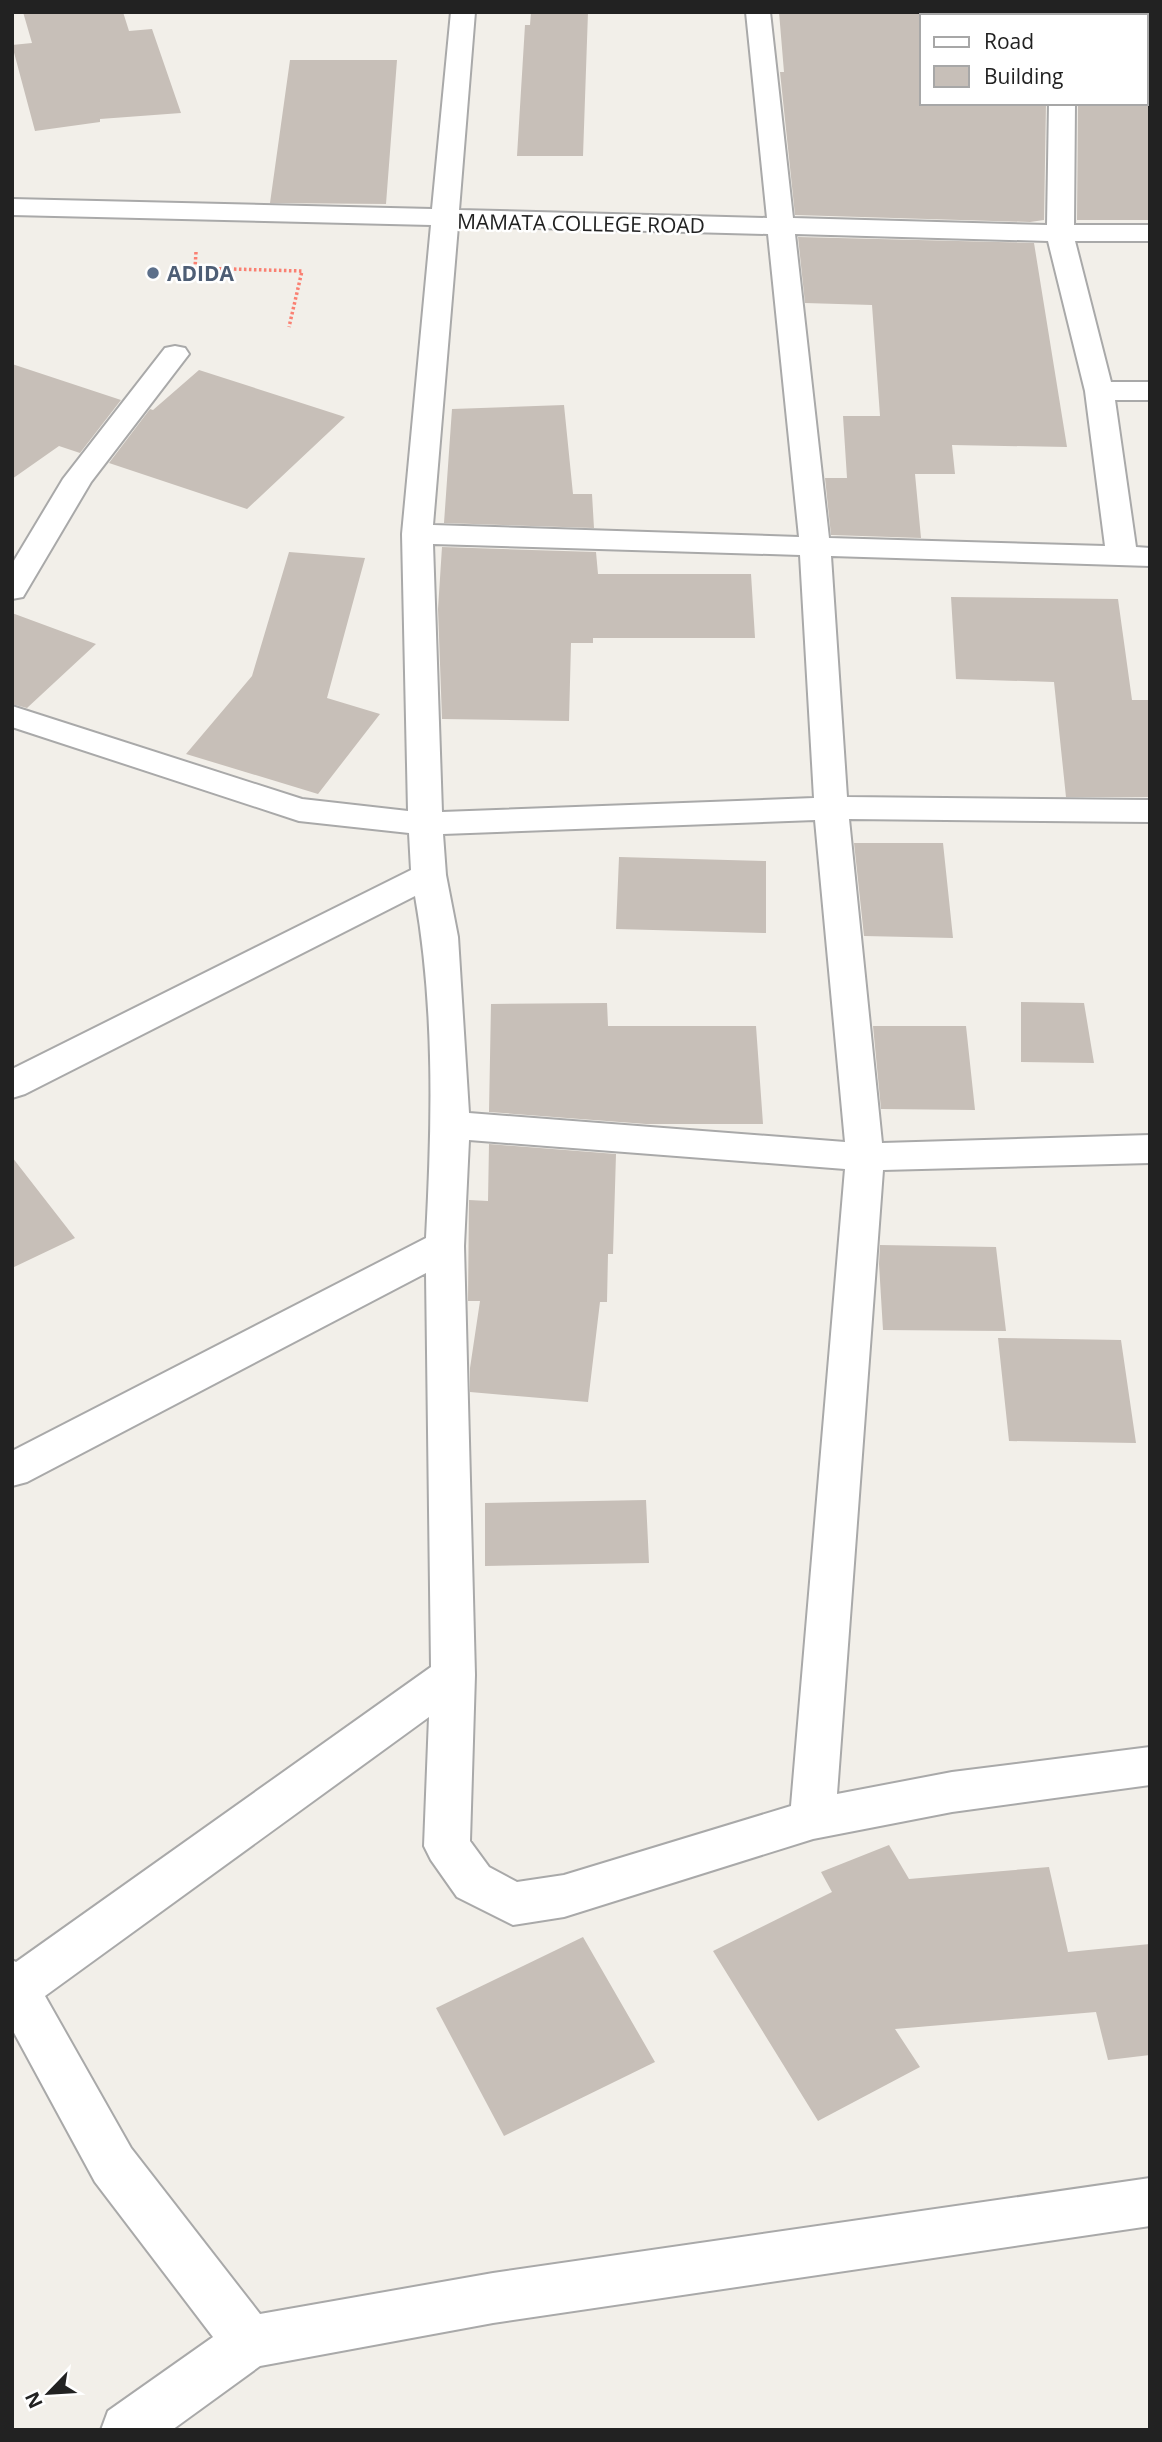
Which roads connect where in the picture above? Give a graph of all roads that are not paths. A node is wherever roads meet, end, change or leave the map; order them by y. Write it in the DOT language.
graph roads {
  1 [pos="463,12"];
  2 [pos="758,12"];
  3 [pos="1062,105"];
  4 [pos="12,207"];
  5 [pos="443,220"];
  6 [pos="782,227"];
  7 [pos="1060,233"];
  8 [pos="1150,233"];
  9 [pos="175,355"];
  10 [pos="1099,391"];
  11 [pos="1150,391"];
  12 [pos="417,534"];
  13 [pos="815,545"];
  14 [pos="1136,557"];
  15 [pos="12,590"];
  16 [pos="12,716"];
  17 [pos="831,808"];
  18 [pos="1150,811"];
  19 [pos="425,824"];
  20 [pos="429,875"];
  21 [pos="12,1085"];
  22 [pos="452,1125"];
  23 [pos="1150,1149"];
  24 [pos="864,1157"];
  25 [pos="445,1246"];
  26 [pos="12,1470"];
  27 [pos="453,1675"];
  28 [pos="1150,1766"];
  29 [pos="813,1819"];
  30 [pos="14,1988"];
  31 [pos="1150,2202"];
  32 [pos="249,2342"];
  33 [pos="127,2430"];
  1 -- 5 [label="street"];
  2 -- 6 [label="street"];
  3 -- 7 [label="street"];
  4 -- 5 [label="street, MAMATA COLLEGE ROAD"];
  5 -- 6 [label="street, MAMATA COLLEGE ROAD"];
  5 -- 12 [label="street"];
  6 -- 7 [label="street, MAMATA COLLEGE ROAD"];
  6 -- 13 [label="street"];
  7 -- 8 [label="street, MAMATA COLLEGE ROAD"];
  7 -- 10 [label="street"];
  9 -- 15 [label="street"];
  10 -- 11 [label="street"];
  10 -- 14 [label="street"];
  12 -- 13 [label="street"];
  12 -- 19 [label="street"];
  13 -- 14 [label="street"];
  13 -- 17 [label="street"];
  16 -- 19 [label="street"];
  17 -- 18 [label="street"];
  17 -- 19 [label="street"];
  17 -- 24 [label="street"];
  19 -- 20 [label="street"];
  20 -- 21 [label="street"];
  20 -- 22 [label="street"];
  22 -- 24 [label="street"];
  22 -- 25 [label="street"];
  23 -- 24 [label="street"];
  24 -- 29 [label="street"];
  25 -- 26 [label="street"];
  25 -- 27 [label="street"];
  27 -- 29 [label="street"];
  27 -- 30 [label="street"];
  28 -- 29 [label="street"];
  30 -- 32 [label="street"];
  31 -- 32 [label="street"];
  32 -- 33 [label="street"];
}
